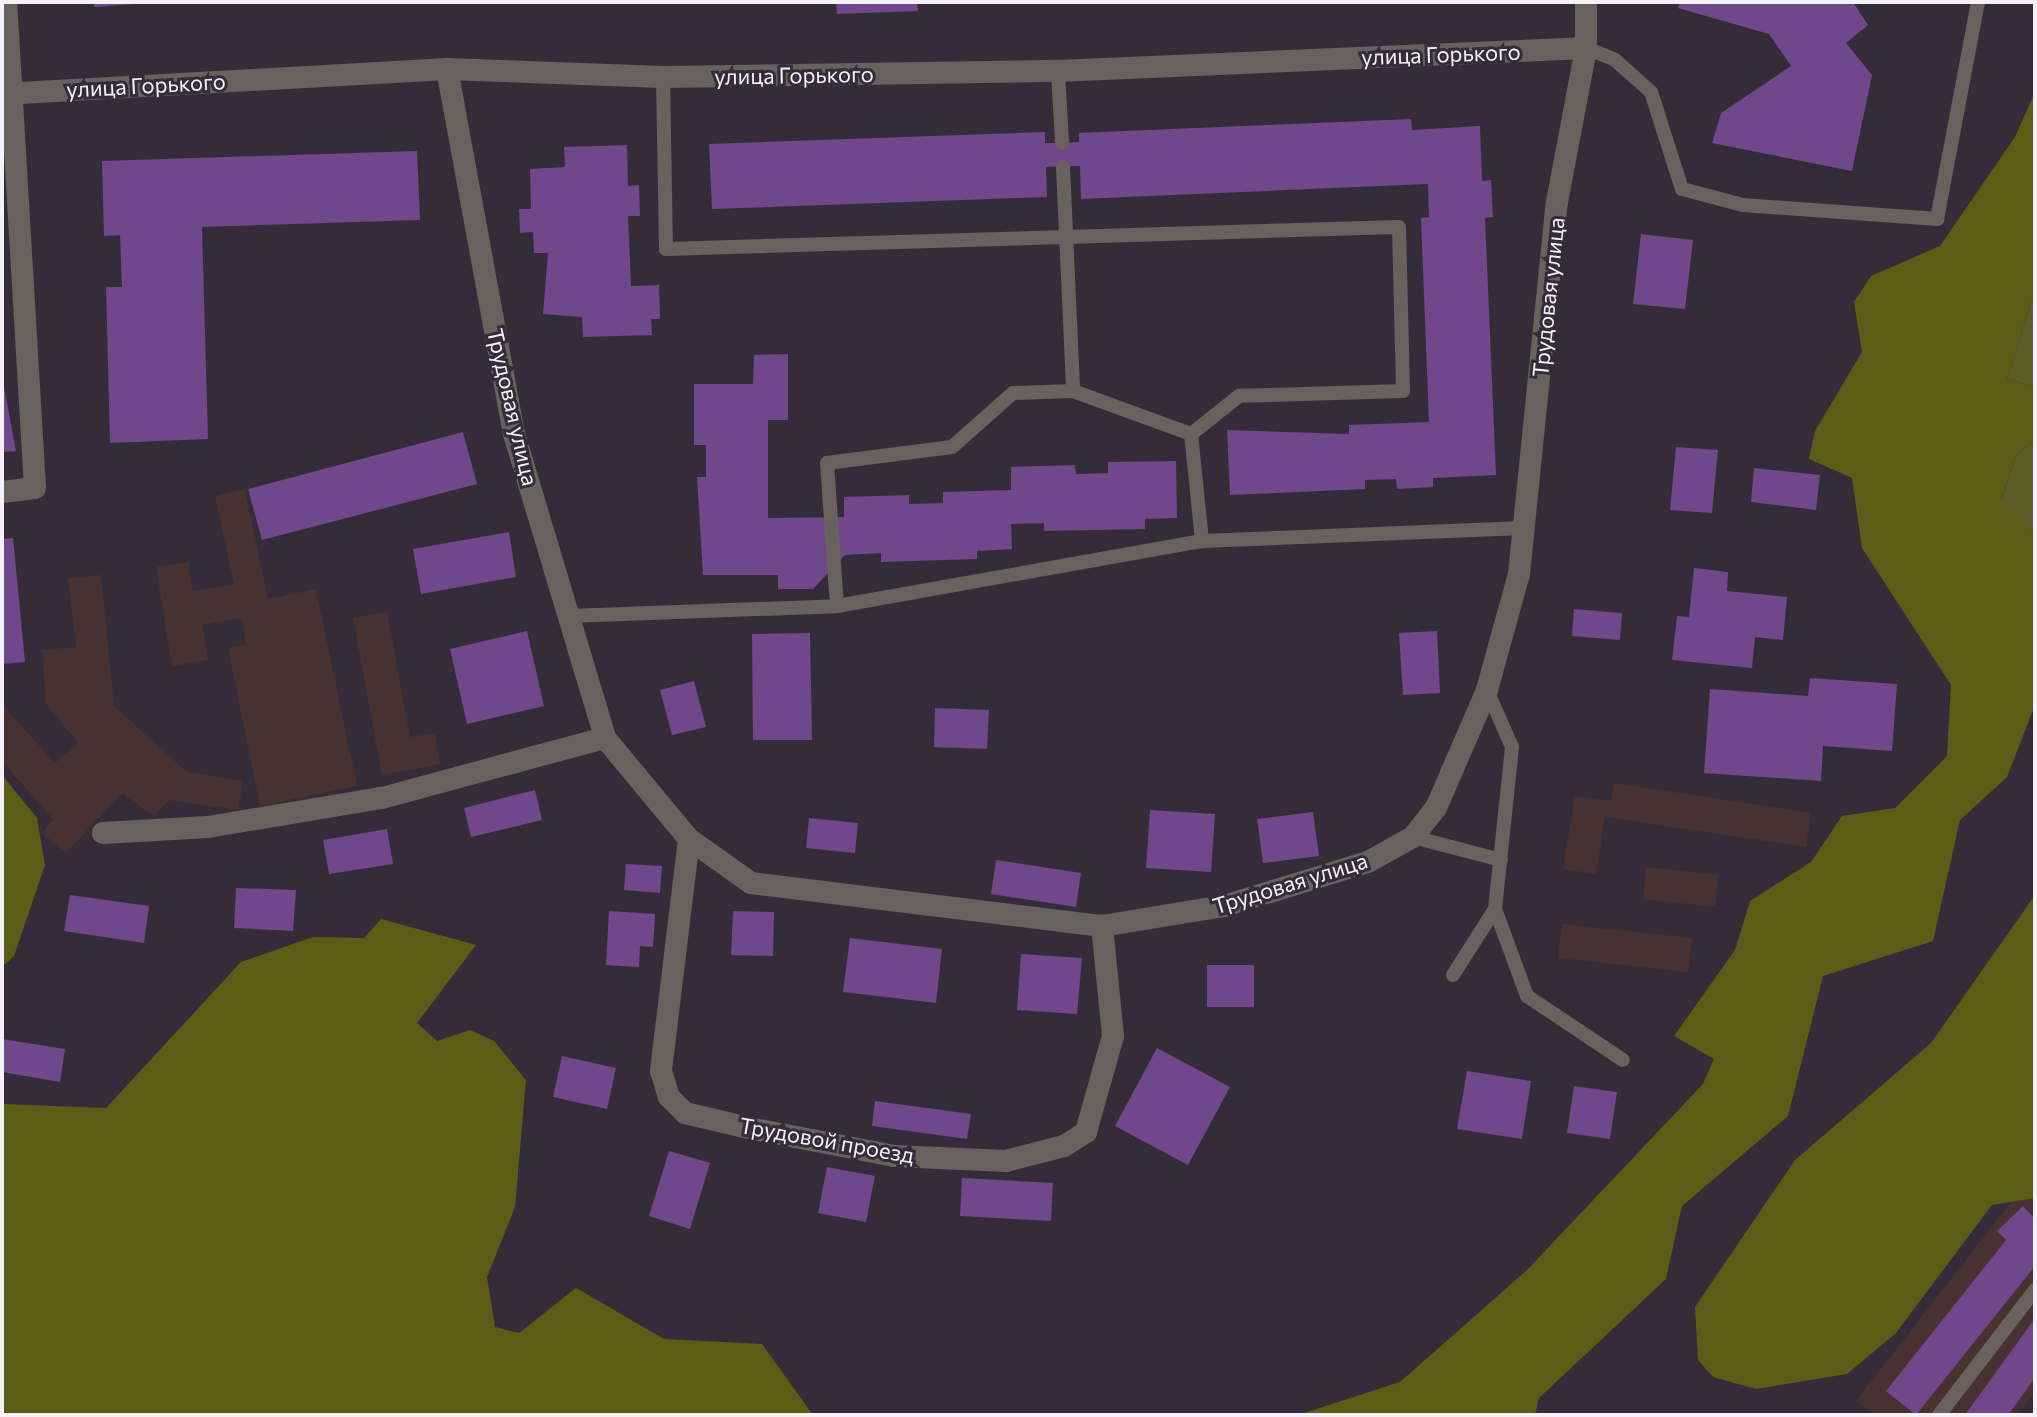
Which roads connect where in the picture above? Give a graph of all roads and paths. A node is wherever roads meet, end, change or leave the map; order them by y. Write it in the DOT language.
graph roads {
  1 [pos="6,2"];
  2 [pos="1586,2"];
  3 [pos="1978,2"];
  4 [pos="1586,48"];
  5 [pos="447,69"];
  6 [pos="1058,71"];
  7 [pos="663,77"];
  8 [pos="6,93"];
  9 [pos="1062,143"];
  10 [pos="1063,167"];
  11 [pos="1067,236"];
  12 [pos="1073,391"];
  13 [pos="1191,434"];
  14 [pos="2,492"];
  15 [pos="1524,528"];
  16 [pos="1202,541"];
  17 [pos="837,606"];
  18 [pos="569,616"];
  19 [pos="1487,690"];
  20 [pos="605,738"];
  21 [pos="103,833"];
  22 [pos="1413,837"];
  23 [pos="689,839"];
  24 [pos="1501,860"];
  25 [pos="1495,909"];
  26 [pos="1102,926"];
  27 [pos="1453,975"];
  28 [pos="1623,1060"];
  29 [pos="2035,1290"];
  30 [pos="1939,1415"];
  1 -- 8 [label="street"];
  2 -- 4 [label="street, Трудовая улица"];
  3 -- 4 [label="lane"];
  4 -- 6 [label="street, улица Горького"];
  4 -- 15 [label="street, Трудовая улица"];
  5 -- 7 [label="street, улица Горького"];
  5 -- 8 [label="street, улица Горького"];
  5 -- 18 [label="street, Трудовая улица"];
  6 -- 7 [label="street, улица Горького"];
  6 -- 9 [label="lane"];
  7 -- 11 [label="lane"];
  8 -- 14 [label="street"];
  10 -- 11 [label="lane"];
  11 -- 12 [label="lane"];
  11 -- 13 [label="lane"];
  12 -- 13 [label="lane"];
  12 -- 17 [label="lane"];
  13 -- 16 [label="lane"];
  15 -- 16 [label="lane"];
  15 -- 19 [label="street, Трудовая улица"];
  16 -- 17 [label="lane"];
  17 -- 18 [label="lane"];
  18 -- 20 [label="street, Трудовая улица"];
  19 -- 22 [label="street, Трудовая улица"];
  19 -- 24 [label="lane"];
  20 -- 21 [label="street"];
  20 -- 23 [label="street, Трудовая улица"];
  22 -- 24 [label="lane"];
  22 -- 26 [label="street, Трудовая улица"];
  23 -- 26 [label="street, Трудовая улица"];
  23 -- 26 [label="street, Трудовой проезд"];
  24 -- 25 [label="lane"];
  25 -- 27 [label="lane"];
  25 -- 28 [label="lane"];
  29 -- 30 [label="lane"];
}
